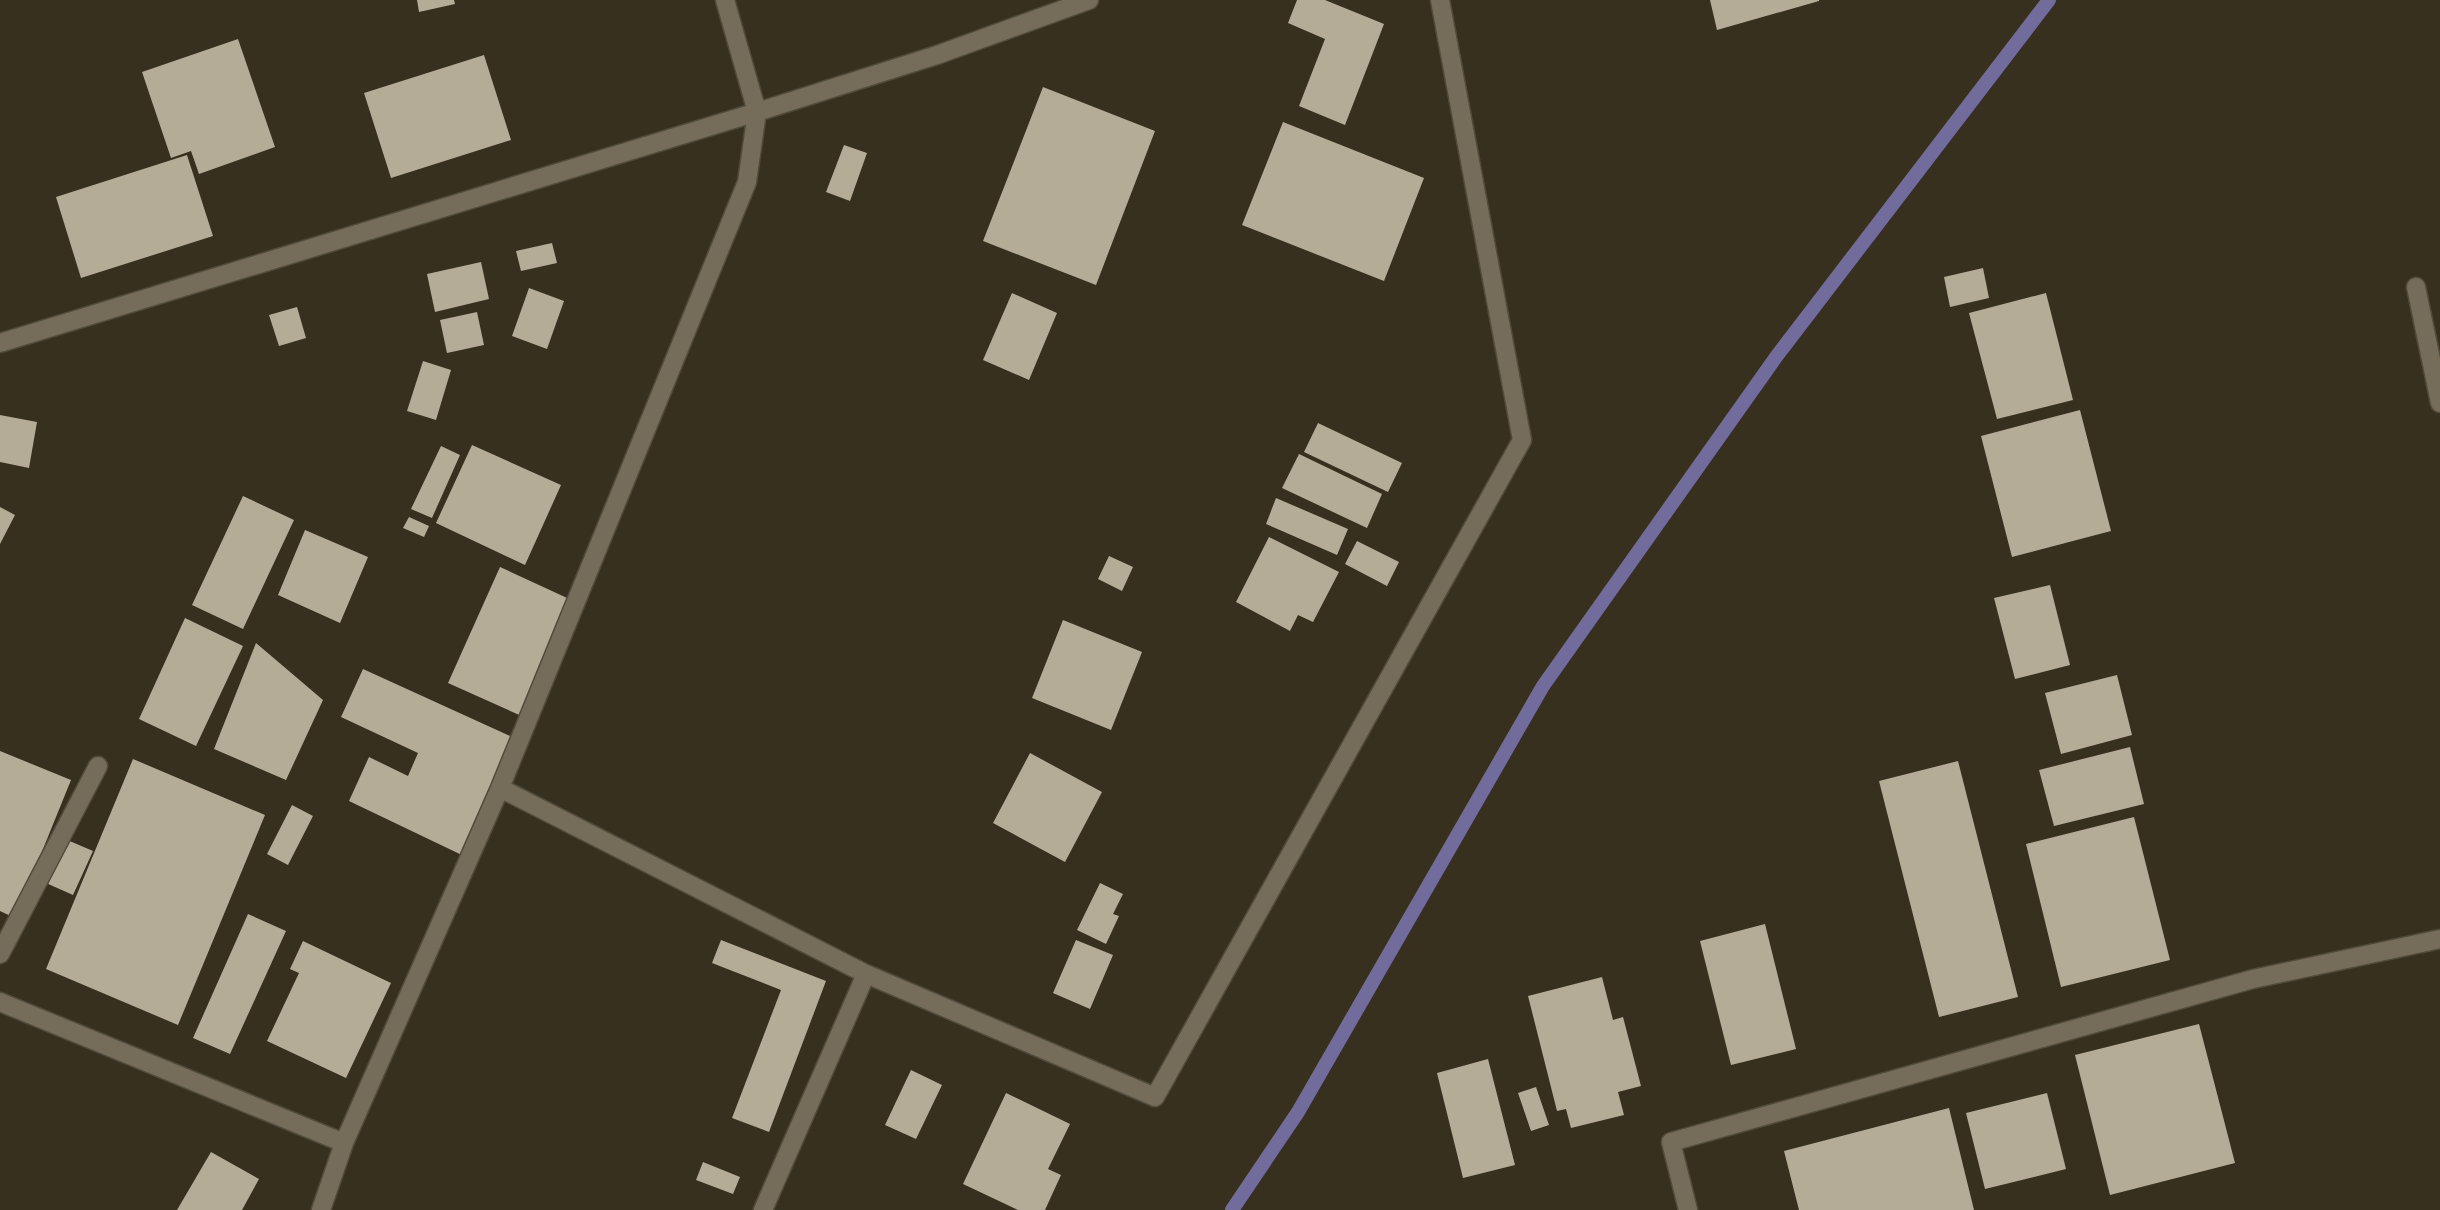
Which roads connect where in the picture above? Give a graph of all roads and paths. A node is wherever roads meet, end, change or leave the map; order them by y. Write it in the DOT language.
graph roads {
  1 [pos="725,0"];
  2 [pos="1089,0"];
  3 [pos="1440,0"];
  4 [pos="757,112"];
  5 [pos="2416,287"];
  6 [pos="0,343"];
  7 [pos="2440,402"];
  8 [pos="98,766"];
  9 [pos="500,788"];
  10 [pos="2440,939"];
  11 [pos="0,954"];
  12 [pos="866,974"];
  13 [pos="0,1002"];
  14 [pos="344,1143"];
  15 [pos="321,1210"];
  16 [pos="763,1210"];
  17 [pos="1688,1210"];
  1 -- 4 [label="street"];
  2 -- 4 [label="street"];
  3 -- 12 [label="street"];
  4 -- 6 [label="street"];
  4 -- 9 [label="street"];
  5 -- 7 [label="street"];
  8 -- 11 [label="street"];
  9 -- 12 [label="street"];
  9 -- 14 [label="street"];
  10 -- 17 [label="street"];
  12 -- 16 [label="street"];
  13 -- 14 [label="street"];
  14 -- 15 [label="street"];
}
